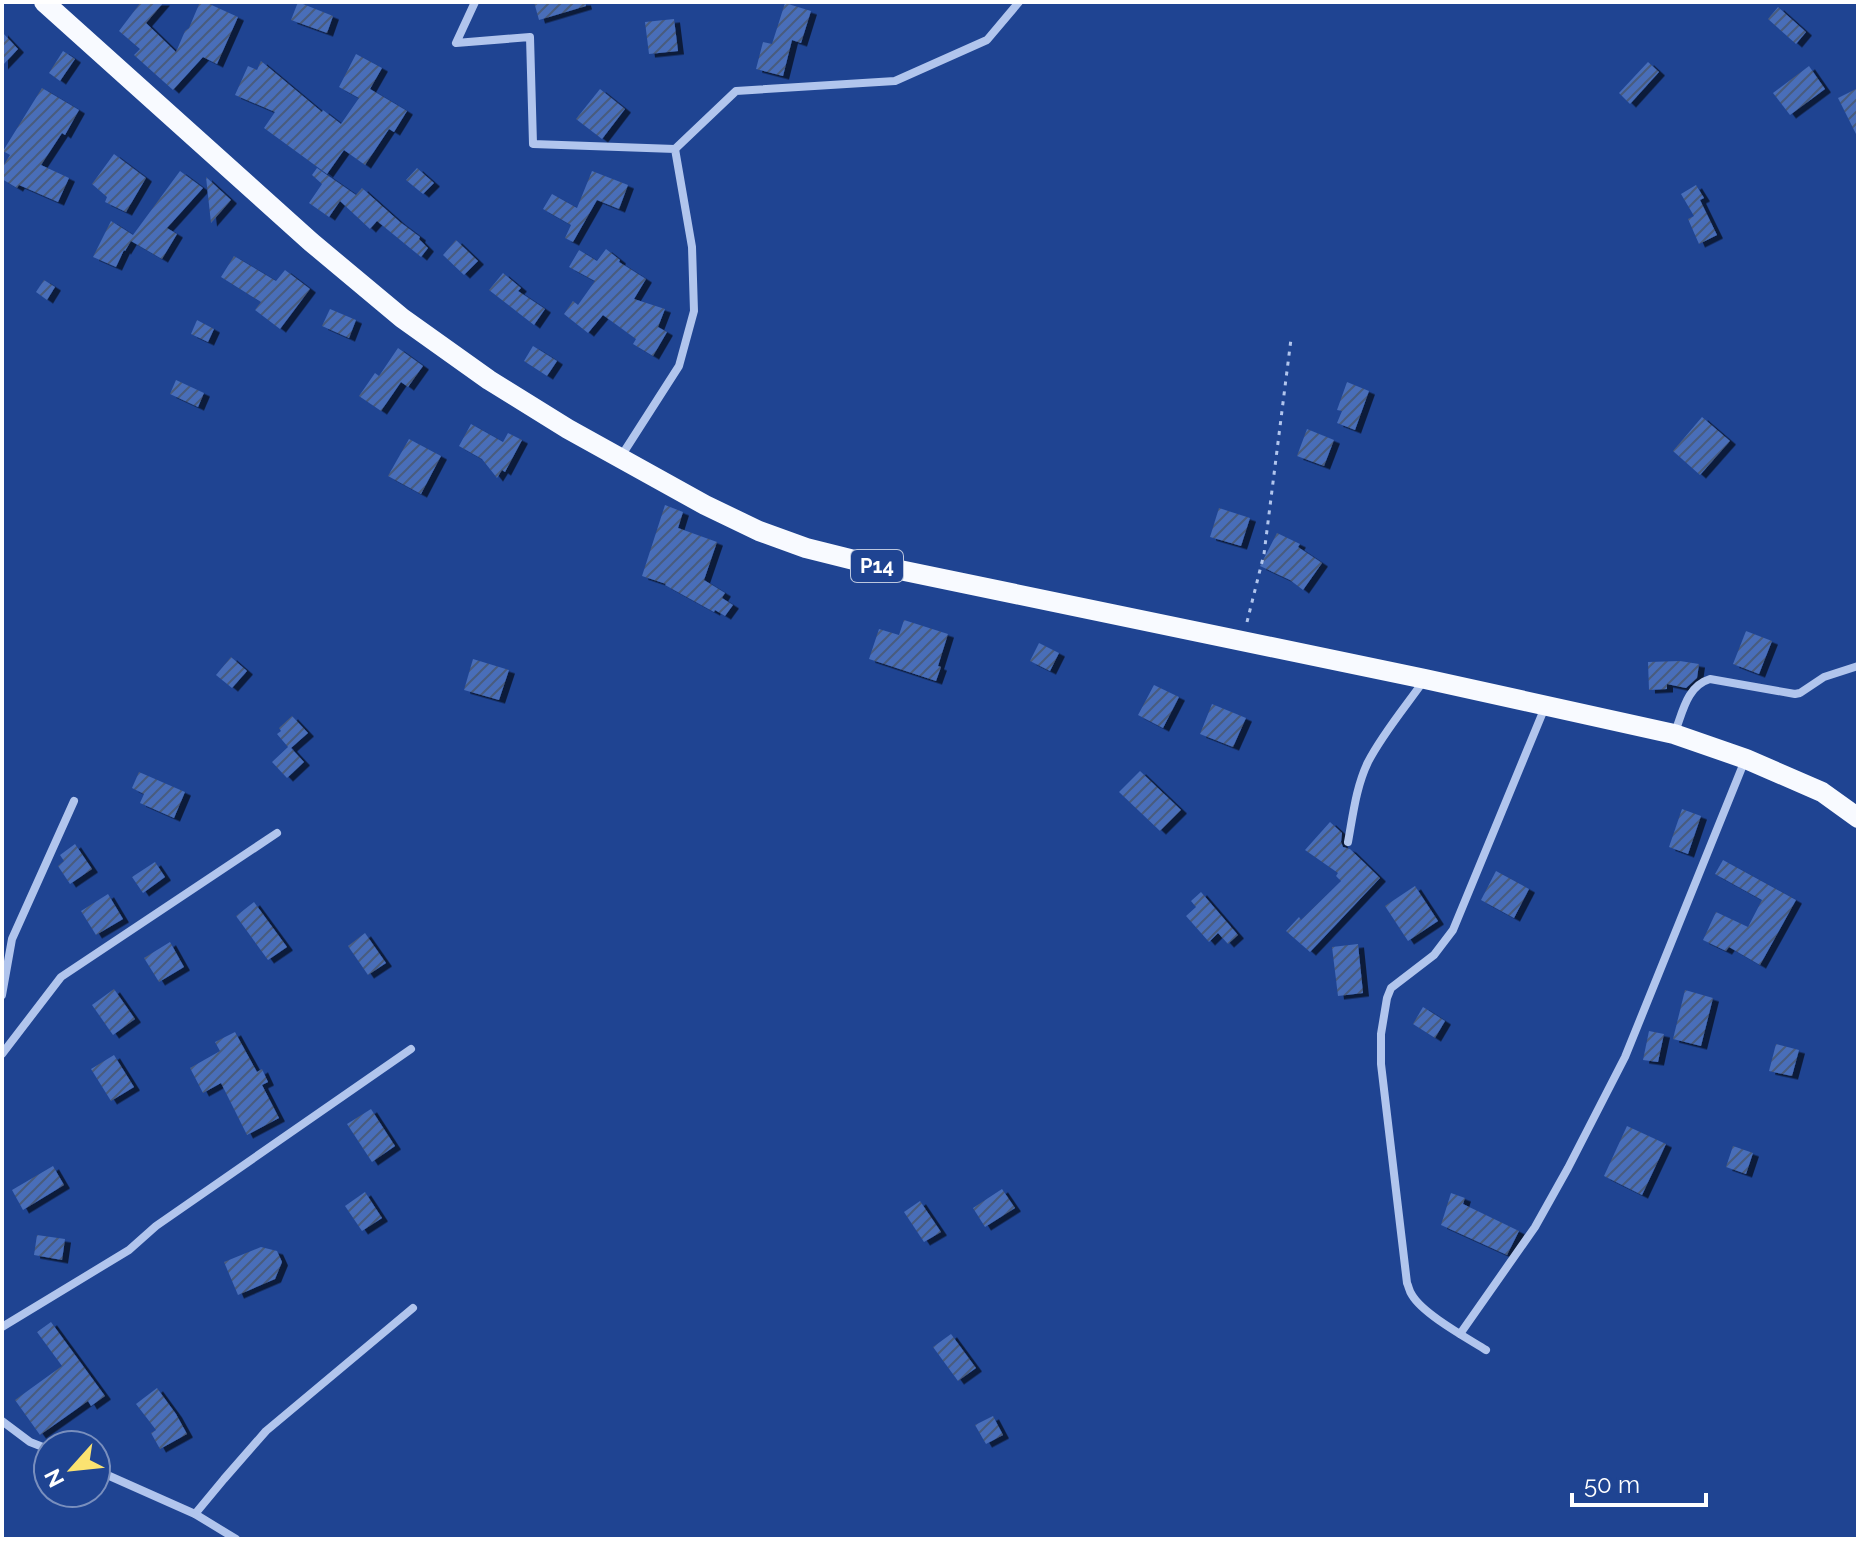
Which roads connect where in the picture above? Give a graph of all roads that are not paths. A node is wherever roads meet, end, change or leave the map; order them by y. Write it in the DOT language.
graph roads {
  1 [pos="44,2"];
  2 [pos="475,2"];
  3 [pos="1019,2"];
  4 [pos="675,149"];
  5 [pos="620,458"];
  6 [pos="1858,666"];
  7 [pos="1425,679"];
  8 [pos="1545,706"];
  9 [pos="1674,734"];
  10 [pos="1746,759"];
  11 [pos="74,801"];
  12 [pos="1858,818"];
  13 [pos="277,833"];
  14 [pos="1348,842"];
  15 [pos="2,937"];
  16 [pos="12,939"];
  17 [pos="2,995"];
  18 [pos="411,1049"];
  19 [pos="2,1054"];
  20 [pos="413,1308"];
  21 [pos="2,1327"];
  22 [pos="1460,1334"];
  23 [pos="1486,1350"];
  24 [pos="2,1421"];
  25 [pos="32,1443"];
  26 [pos="112,1477"];
  27 [pos="195,1514"];
  28 [pos="236,1539"];
  1 -- 5 [label="main road, P14"];
  2 -- 4 [label="street"];
  3 -- 4 [label="street"];
  4 -- 5 [label="street"];
  5 -- 7 [label="main road, P14"];
  6 -- 9 [label="street"];
  7 -- 8 [label="main road, P14"];
  7 -- 14 [label="street"];
  8 -- 9 [label="main road, P14"];
  8 -- 22 [label="street"];
  9 -- 10 [label="main road, P14"];
  10 -- 12 [label="main road, P14"];
  10 -- 22 [label="street"];
  11 -- 16 [label="street"];
  13 -- 19 [label="street"];
  15 -- 16 [label="street"];
  16 -- 17 [label="street"];
  18 -- 21 [label="street"];
  20 -- 27 [label="street"];
  22 -- 23 [label="street"];
  24 -- 25 [label="street"];
  26 -- 27 [label="street"];
  27 -- 28 [label="street"];
}
